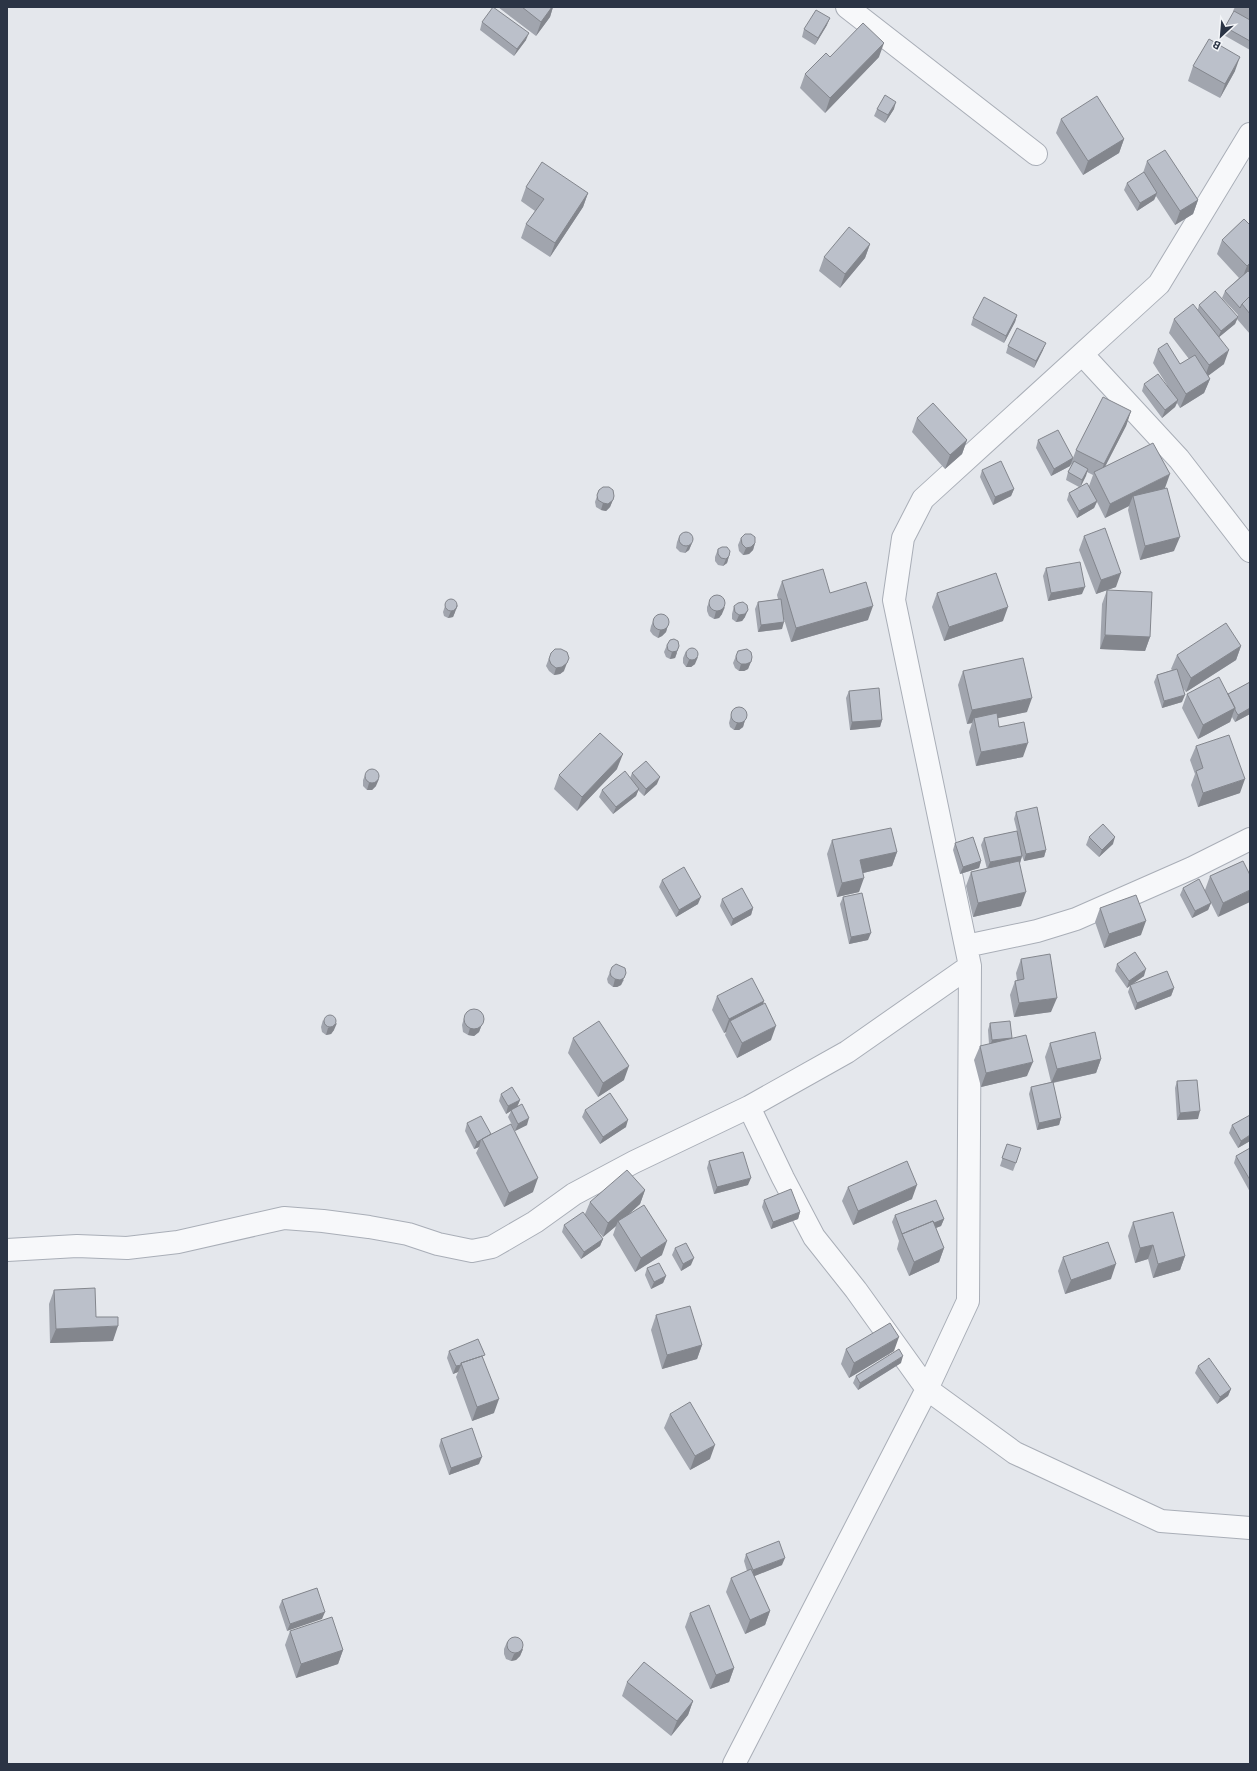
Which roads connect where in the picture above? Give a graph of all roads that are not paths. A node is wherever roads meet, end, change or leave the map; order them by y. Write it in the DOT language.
graph roads {
  1 [pos="847,7"];
  2 [pos="1250,134"];
  3 [pos="1036,154"];
  4 [pos="1082,354"];
  5 [pos="1250,551"];
  6 [pos="1250,839"];
  7 [pos="968,956"];
  8 [pos="748,1107"];
  9 [pos="7,1250"];
  10 [pos="927,1389"];
  11 [pos="1250,1528"];
  12 [pos="734,1764"];
  1 -- 3 [label="street"];
  2 -- 4 [label="street"];
  4 -- 5 [label="street"];
  4 -- 7 [label="street"];
  6 -- 7 [label="street"];
  7 -- 8 [label="street"];
  7 -- 10 [label="street"];
  8 -- 9 [label="street"];
  8 -- 10 [label="street"];
  10 -- 11 [label="street"];
  10 -- 12 [label="street"];
}
